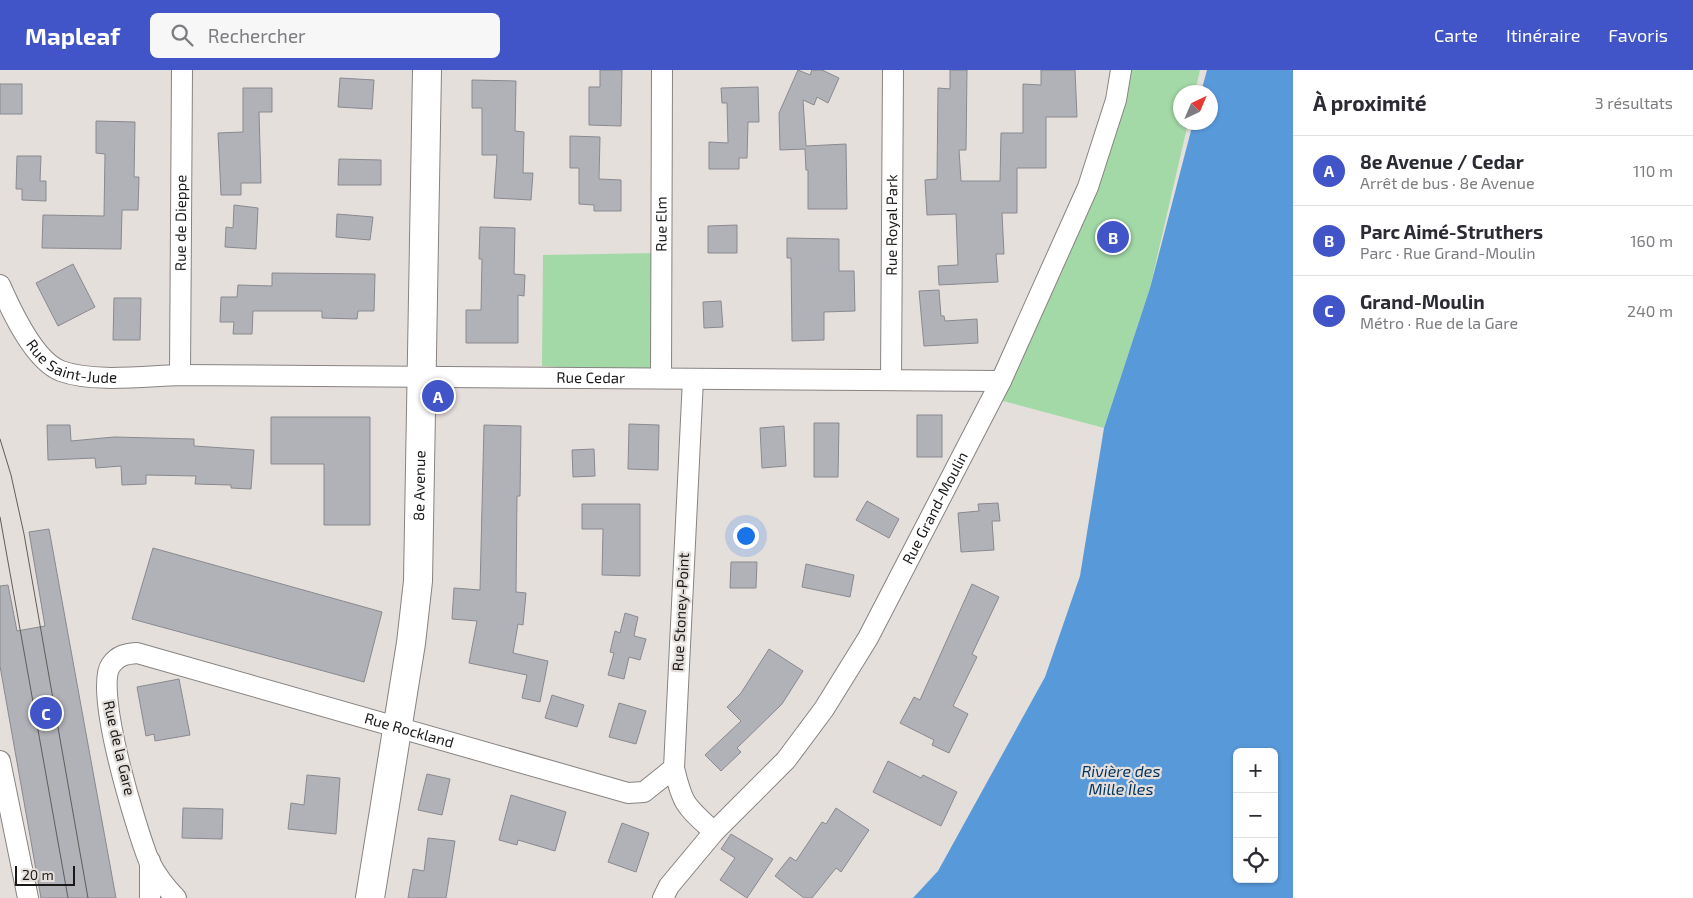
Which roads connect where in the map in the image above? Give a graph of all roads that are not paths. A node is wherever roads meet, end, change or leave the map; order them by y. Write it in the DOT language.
graph roads {
  1 [pos="182,70"];
  2 [pos="427,70"];
  3 [pos="662,70"];
  4 [pos="893,70"];
  5 [pos="1121,70"];
  6 [pos="0,285"];
  7 [pos="180,375"];
  8 [pos="421,377"];
  9 [pos="661,378"];
  10 [pos="693,379"];
  11 [pos="891,380"];
  12 [pos="1001,381"];
  13 [pos="137,653"];
  14 [pos="396,728"];
  15 [pos="0,761"];
  16 [pos="674,768"];
  17 [pos="714,832"];
  18 [pos="150,861"];
  19 [pos="28,898"];
  20 [pos="150,898"];
  21 [pos="176,898"];
  22 [pos="370,898"];
  23 [pos="663,898"];
  1 -- 7 [label="street, Rue de Dieppe"];
  2 -- 8 [label="street, 8e Avenue"];
  3 -- 9 [label="street, Rue Elm"];
  4 -- 11 [label="street, Rue Royal Park"];
  5 -- 12 [label="street, Rue Grand-Moulin"];
  6 -- 7 [label="street, Rue Saint-Jude"];
  7 -- 8 [label="street, Rue Cedar"];
  8 -- 9 [label="street, Rue Cedar"];
  8 -- 14 [label="street, 8e Avenue"];
  9 -- 10 [label="street, Rue Cedar"];
  10 -- 11 [label="street, Rue Cedar"];
  10 -- 16 [label="street, Rue Stoney-Point"];
  11 -- 12 [label="street, Rue Cedar"];
  12 -- 17 [label="street, Rue Grand-Moulin"];
  13 -- 14 [label="street, Rue Rockland"];
  13 -- 18 [label="street, Rue de la Gare"];
  14 -- 16 [label="street, Rue Rockland"];
  14 -- 22 [label="street, 8e Avenue"];
  15 -- 19 [label="street"];
  16 -- 17 [label="street, Rue Stoney-Point"];
  17 -- 23 [label="street, Rue Grand-Moulin"];
  18 -- 20 [label="street, Rue de la Gare"];
  18 -- 21 [label="street, Rue de la Gare"];
}
